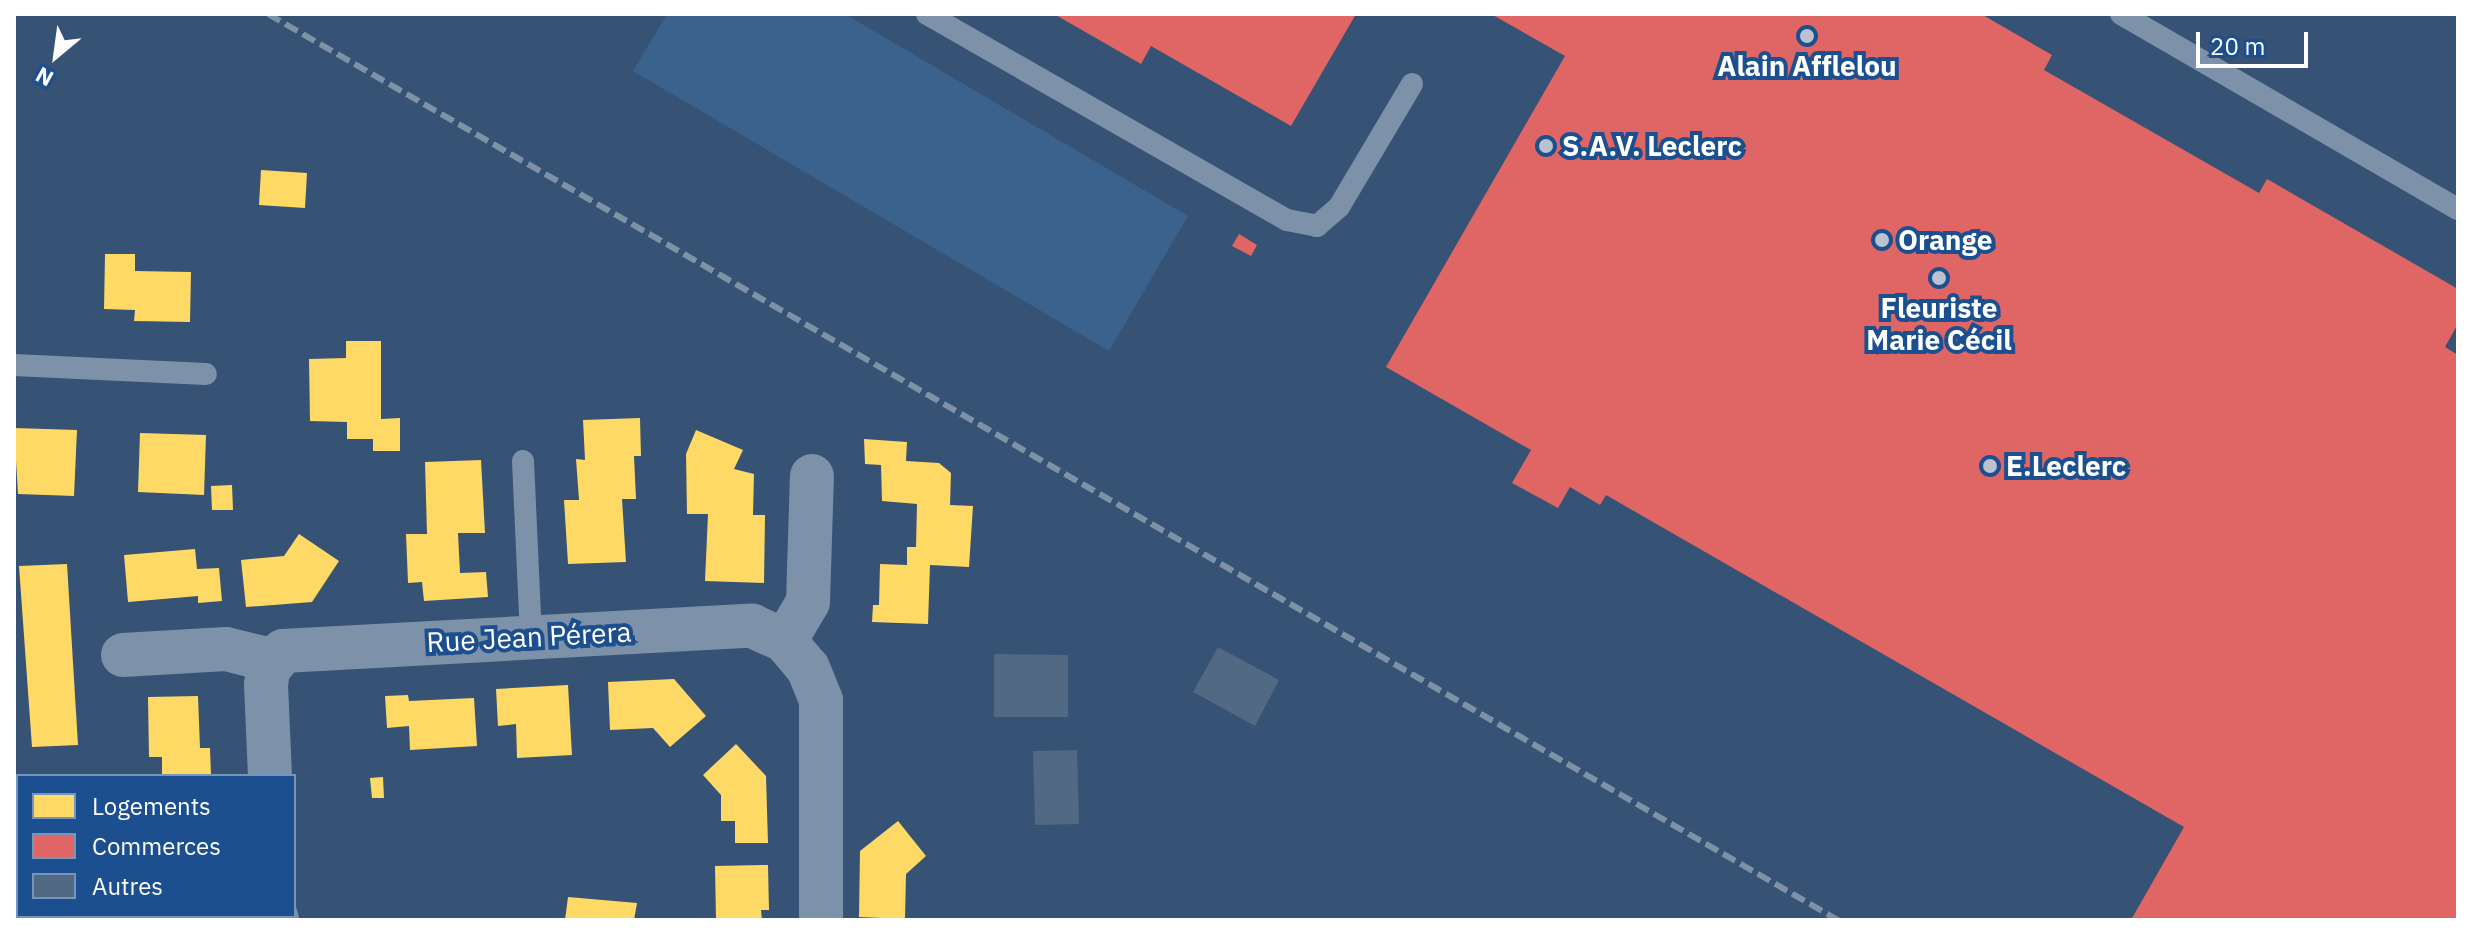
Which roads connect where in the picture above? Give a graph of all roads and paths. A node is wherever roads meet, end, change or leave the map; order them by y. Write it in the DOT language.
graph roads {
  1 [pos="927,14"];
  2 [pos="2121,14"];
  3 [pos="1412,84"];
  4 [pos="2458,209"];
  5 [pos="14,365"];
  6 [pos="206,374"];
  7 [pos="523,461"];
  8 [pos="812,476"];
  9 [pos="531,637"];
  10 [pos="785,641"];
  11 [pos="123,655"];
  12 [pos="274,661"];
  13 [pos="270,774"];
  14 [pos="821,920"];
  1 -- 3 [label="lane"];
  2 -- 4 [label="lane"];
  5 -- 6 [label="lane"];
  7 -- 9 [label="lane"];
  8 -- 10 [label="street"];
  9 -- 10 [label="street, Rue Jean Pérera"];
  9 -- 12 [label="street, Rue Jean Pérera"];
  10 -- 14 [label="street, Rue Jean Pérera"];
  11 -- 12 [label="street"];
  12 -- 13 [label="street"];
}
